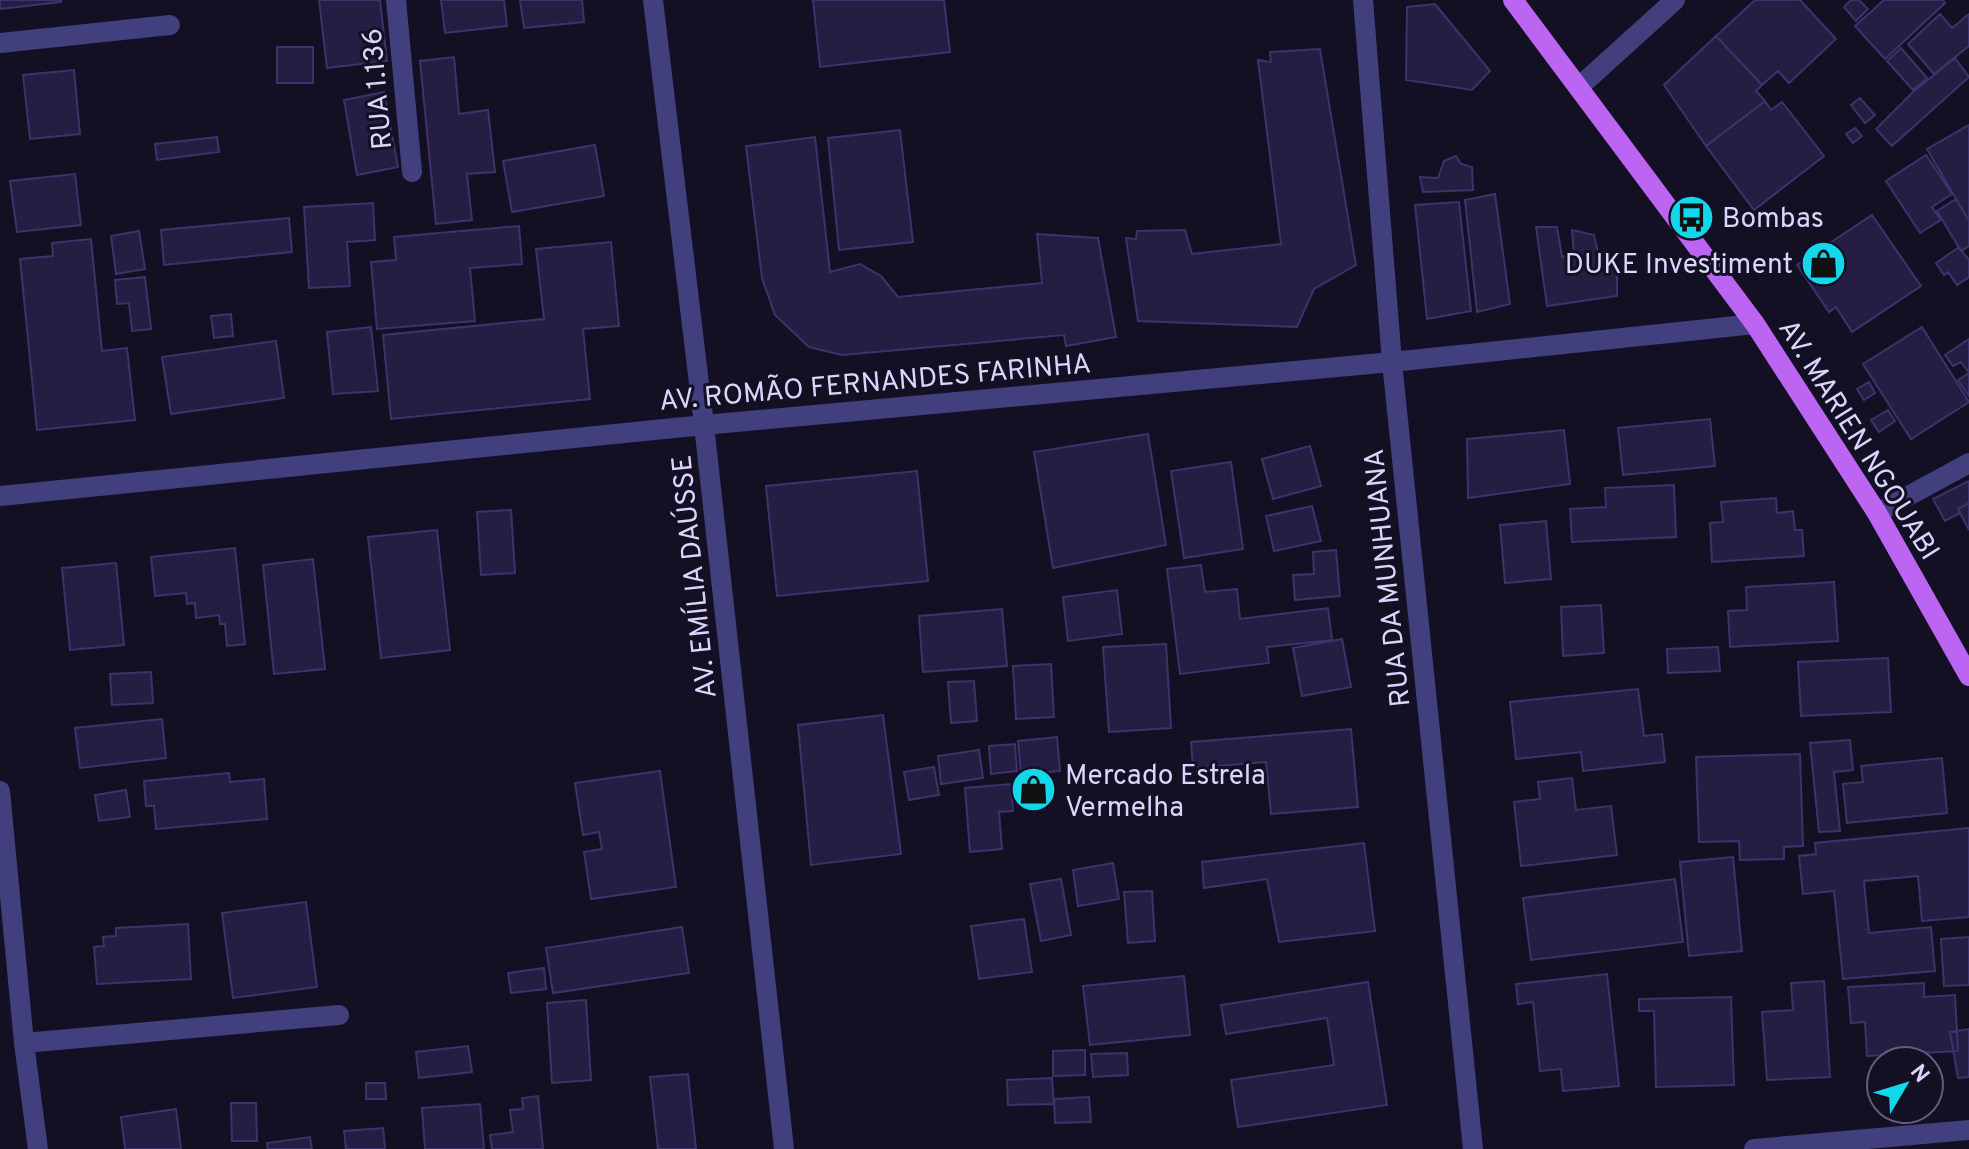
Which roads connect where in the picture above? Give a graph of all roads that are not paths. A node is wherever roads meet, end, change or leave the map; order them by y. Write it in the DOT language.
graph roads {
  1 [pos="396,0"];
  2 [pos="653,0"];
  3 [pos="1363,0"];
  4 [pos="1513,0"];
  5 [pos="1675,0"];
  6 [pos="170,25"];
  7 [pos="0,43"];
  8 [pos="1579,87"];
  9 [pos="412,172"];
  10 [pos="1755,324"];
  11 [pos="1392,362"];
  12 [pos="704,425"];
  13 [pos="1969,463"];
  14 [pos="0,496"];
  15 [pos="1877,513"];
  16 [pos="1969,676"];
  17 [pos="0,791"];
  18 [pos="339,1015"];
  19 [pos="24,1043"];
  20 [pos="1969,1130"];
  21 [pos="38,1149"];
  22 [pos="784,1149"];
  23 [pos="1473,1149"];
  24 [pos="1754,1149"];
  1 -- 9 [label="street, RUA 1.136"];
  2 -- 12 [label="street, AV. EMÍLIA DAÚSSE"];
  3 -- 11 [label="street, RUA DA MUNHUANA"];
  4 -- 8 [label="main road, AV. MARIEN NGOUABI"];
  5 -- 8 [label="street"];
  6 -- 7 [label="street"];
  8 -- 10 [label="main road, AV. MARIEN NGOUABI"];
  10 -- 11 [label="street, AV. ROMÃO FERNANDES FARINHA"];
  10 -- 15 [label="main road, AV. MARIEN NGOUABI"];
  11 -- 12 [label="street, AV. ROMÃO FERNANDES FARINHA"];
  11 -- 23 [label="street, RUA DA MUNHUANA"];
  12 -- 14 [label="street, AV. ROMÃO FERNANDES FARINHA"];
  12 -- 22 [label="street, AV. EMÍLIA DAÚSSE"];
  13 -- 15 [label="street"];
  15 -- 16 [label="main road, AV. MARIEN NGOUABI"];
  17 -- 19 [label="street"];
  18 -- 19 [label="street"];
  19 -- 21 [label="street"];
  20 -- 24 [label="street"];
}
